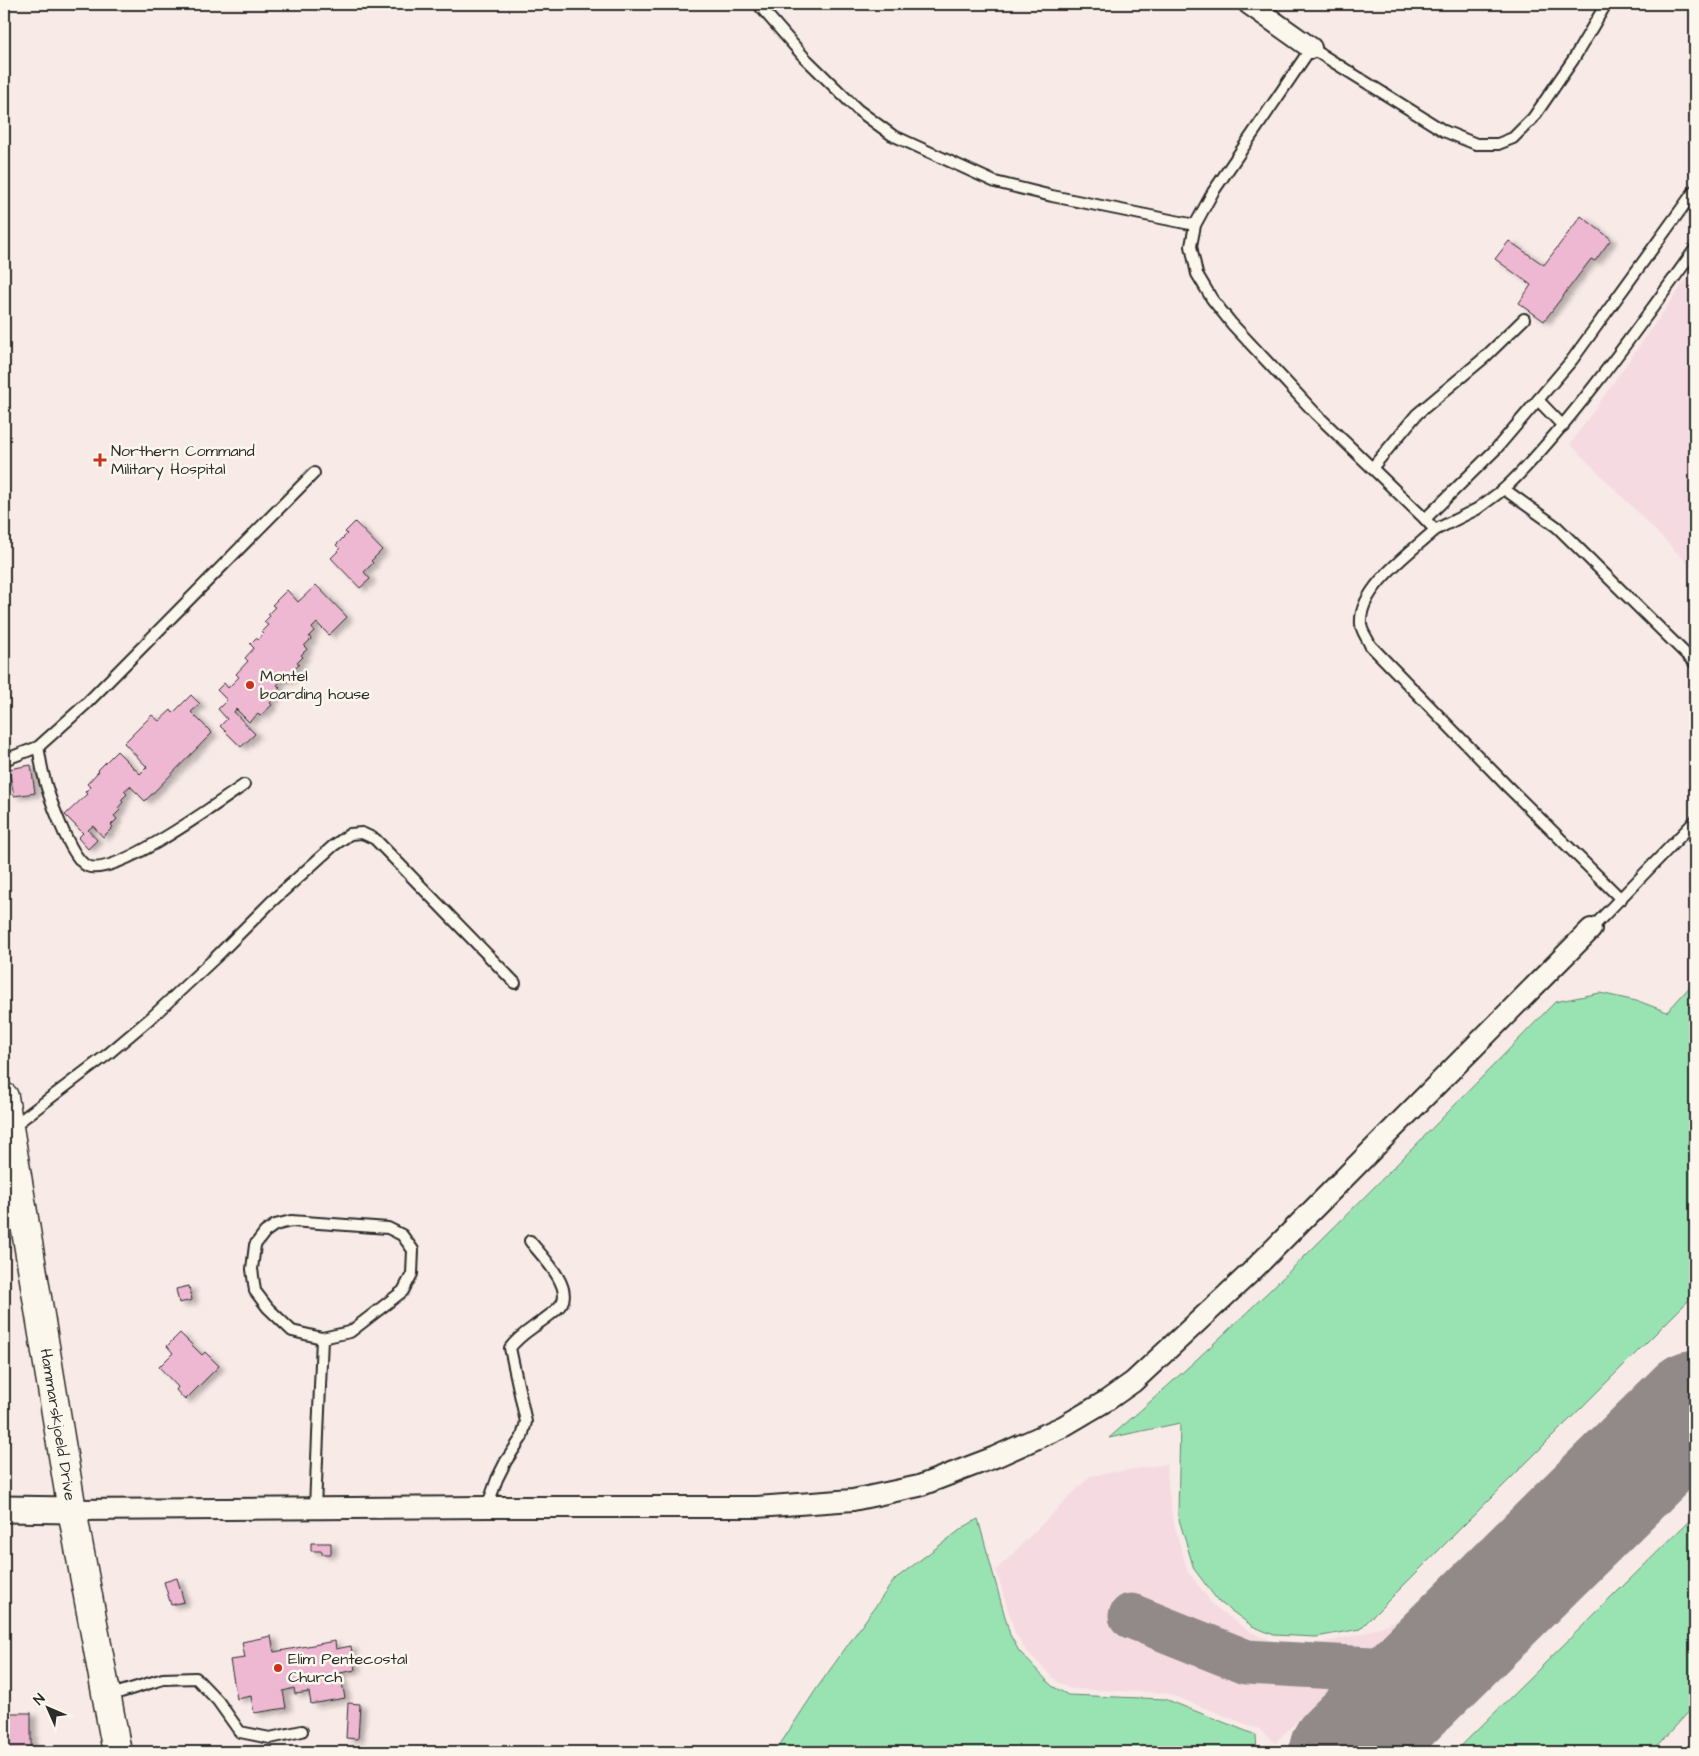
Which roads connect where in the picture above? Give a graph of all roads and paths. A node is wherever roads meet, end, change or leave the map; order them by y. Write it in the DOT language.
graph roads {
  1 [pos="758,4"];
  2 [pos="1249,4"];
  3 [pos="1606,4"];
  4 [pos="1311,48"];
  5 [pos="1695,190"];
  6 [pos="1195,225"];
  7 [pos="1695,249"];
  8 [pos="1524,319"];
  9 [pos="1538,400"];
  10 [pos="1563,426"];
  11 [pos="1372,468"];
  12 [pos="314,473"];
  13 [pos="1504,489"];
  14 [pos="1425,518"];
  15 [pos="1435,530"];
  16 [pos="1695,663"];
  17 [pos="38,747"];
  18 [pos="4,760"];
  19 [pos="244,785"];
  20 [pos="1695,821"];
  21 [pos="1621,899"];
  22 [pos="1591,929"];
  23 [pos="515,983"];
  24 [pos="4,1097"];
  25 [pos="9,1130"];
  26 [pos="530,1241"];
  27 [pos="322,1338"];
  28 [pos="487,1506"];
  29 [pos="315,1508"];
  30 [pos="4,1509"];
  31 [pos="72,1510"];
  32 [pos="107,1696"];
  33 [pos="302,1731"];
  34 [pos="117,1752"];
  1 -- 6 [label="lane"];
  2 -- 4 [label="street"];
  3 -- 4 [label="lane"];
  4 -- 6 [label="lane"];
  5 -- 9 [label="lane"];
  6 -- 11 [label="lane"];
  7 -- 10 [label="lane"];
  8 -- 11 [label="lane"];
  9 -- 10 [label="lane"];
  9 -- 14 [label="lane"];
  10 -- 13 [label="lane"];
  11 -- 14 [label="lane"];
  12 -- 17 [label="lane"];
  13 -- 15 [label="lane"];
  13 -- 16 [label="lane"];
  14 -- 15 [label="lane"];
  15 -- 21 [label="lane"];
  17 -- 18 [label="lane"];
  17 -- 19 [label="lane"];
  20 -- 21 [label="lane"];
  21 -- 22 [label="lane"];
  22 -- 28 [label="street"];
  23 -- 25 [label="lane"];
  24 -- 25 [label="main road, Hammarskjoeld Drive"];
  25 -- 31 [label="main road, Hammarskjoeld Drive"];
  26 -- 28 [label="lane"];
  27 -- 27 [label="lane"];
  27 -- 29 [label="lane"];
  28 -- 29 [label="street"];
  29 -- 31 [label="street"];
  30 -- 31 [label="street"];
  31 -- 32 [label="main road, Hammarskjoeld Drive"];
  32 -- 33 [label="lane"];
  32 -- 34 [label="main road, Hammarskjoeld Drive"];
}
